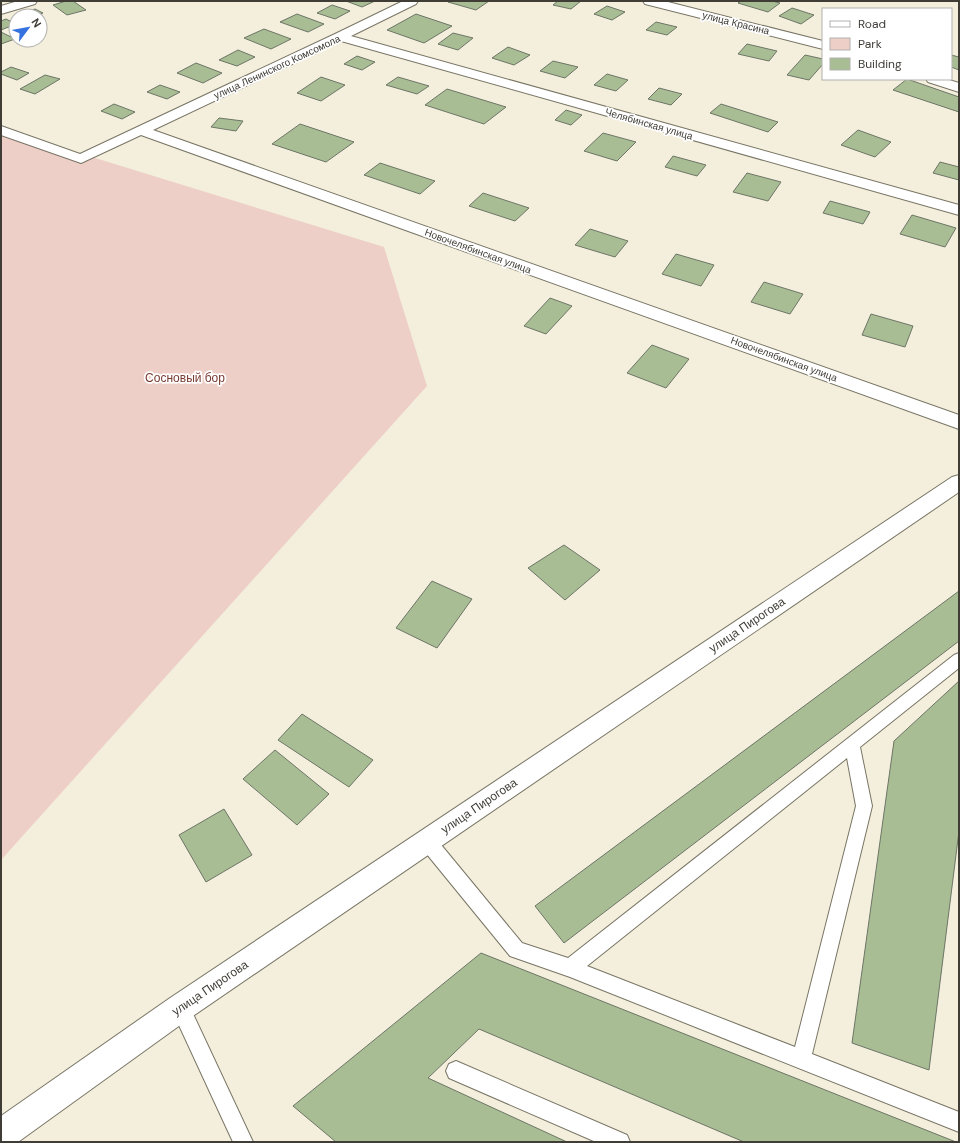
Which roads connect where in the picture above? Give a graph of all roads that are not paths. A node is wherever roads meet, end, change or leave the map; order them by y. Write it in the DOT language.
graph roads {
  1 [pos="31,1"];
  2 [pos="412,1"];
  3 [pos="649,1"];
  4 [pos="1,10"];
  5 [pos="340,37"];
  6 [pos="822,45"];
  7 [pos="936,80"];
  8 [pos="959,88"];
  9 [pos="1,130"];
  10 [pos="140,130"];
  11 [pos="959,210"];
  12 [pos="959,422"];
  13 [pos="959,482"];
  14 [pos="959,659"];
  15 [pos="852,744"];
  16 [pos="427,841"];
  17 [pos="570,968"];
  18 [pos="180,1008"];
  19 [pos="801,1060"];
  20 [pos="456,1071"];
  21 [pos="959,1122"];
  22 [pos="1,1135"];
  23 [pos="243,1142"];
  24 [pos="620,1142"];
  1 -- 4 [label="street"];
  2 -- 5 [label="street, улица Ленинского Комсомола"];
  3 -- 6 [label="street, улица Красина"];
  5 -- 10 [label="street, улица Ленинского Комсомола"];
  5 -- 11 [label="street, Челябинская улица"];
  7 -- 8 [label="street"];
  9 -- 10 [label="street"];
  10 -- 12 [label="street, Новочелябинская улица"];
  13 -- 16 [label="street, улица Пирогова"];
  14 -- 15 [label="lane"];
  15 -- 17 [label="lane"];
  15 -- 19 [label="lane"];
  16 -- 17 [label="lane"];
  16 -- 18 [label="street, улица Пирогова"];
  17 -- 19 [label="lane"];
  18 -- 22 [label="street, улица Пирогова"];
  18 -- 23 [label="lane"];
  19 -- 21 [label="lane"];
  20 -- 24 [label="lane"];
}
